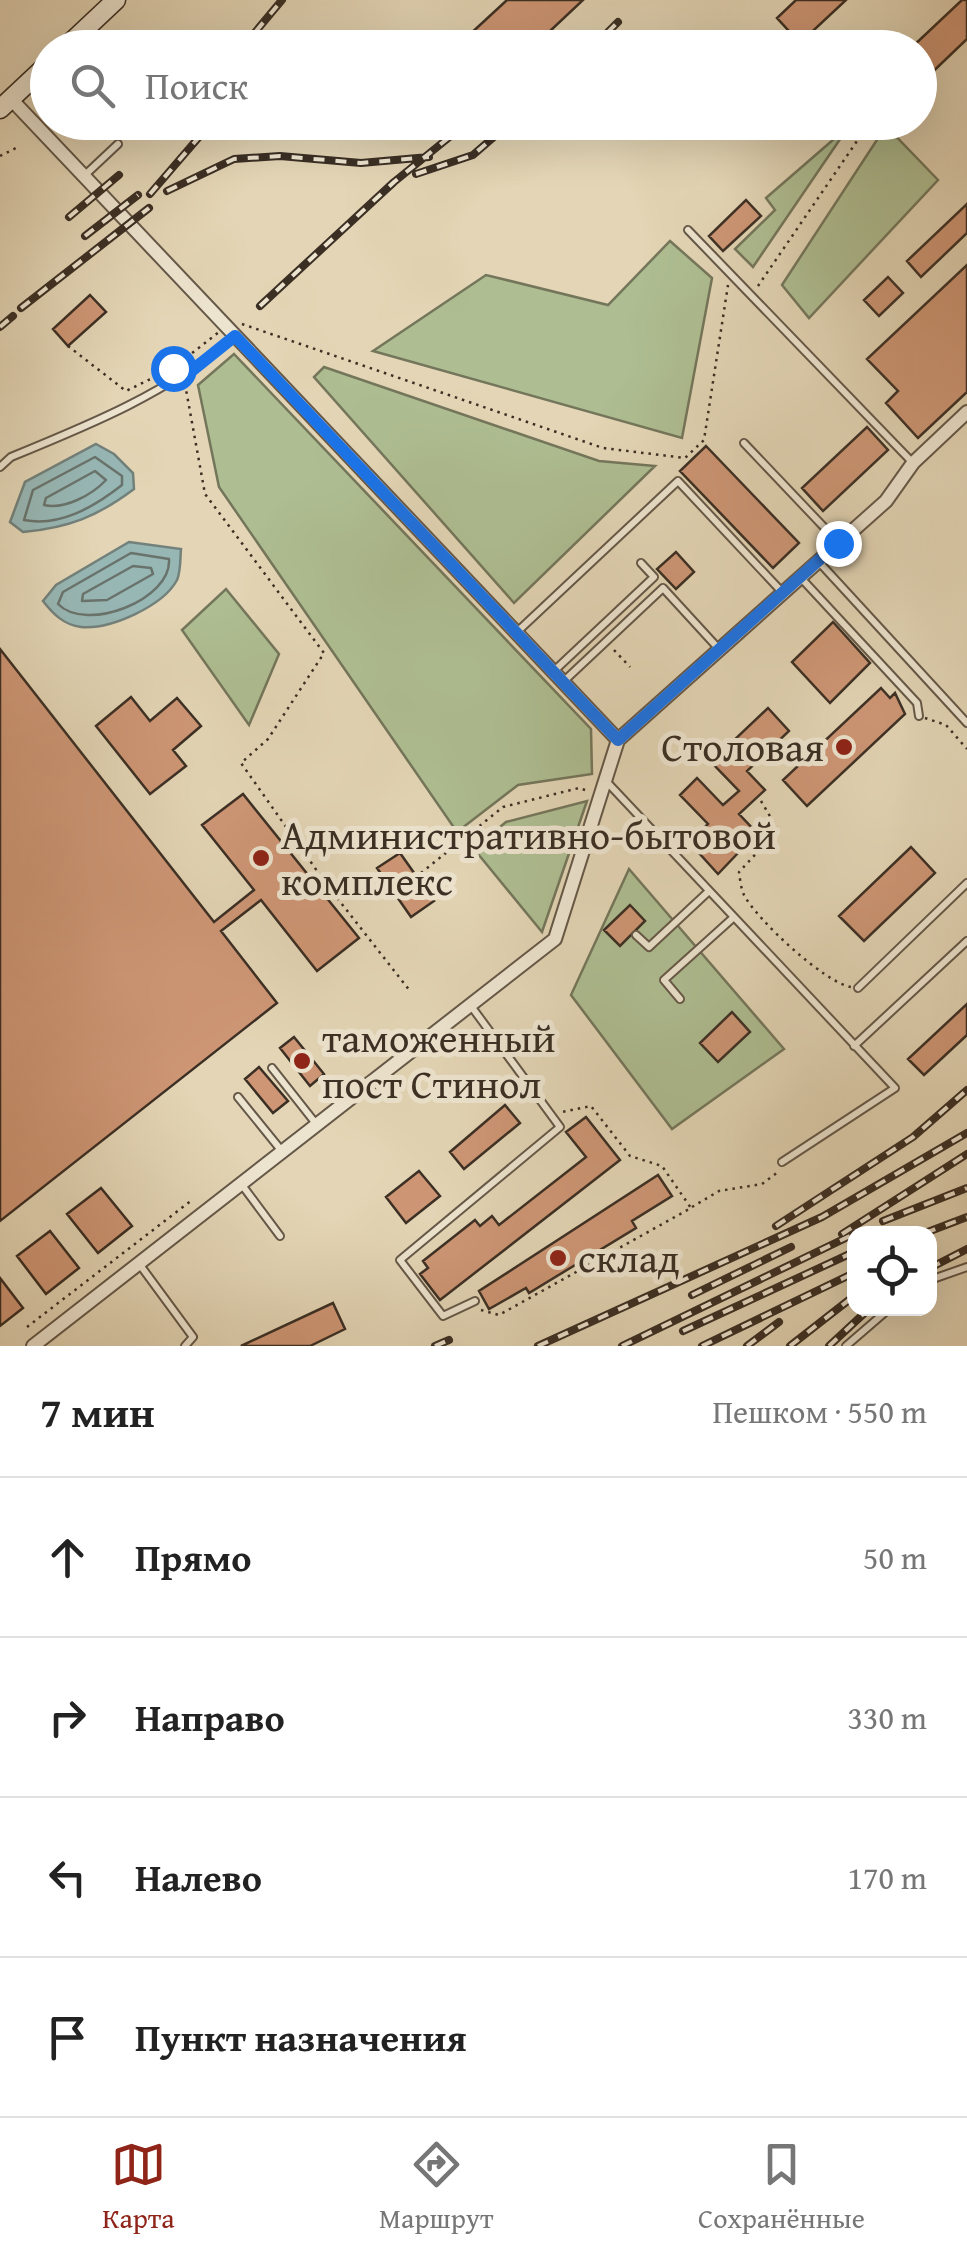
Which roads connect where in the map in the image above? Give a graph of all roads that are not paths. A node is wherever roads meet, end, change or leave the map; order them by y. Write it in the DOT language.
graph roads {
  1 [pos="116,0"];
  2 [pos="84,30"];
  3 [pos="30,84"];
  4 [pos="5,104"];
  5 [pos="30,127"];
  6 [pos="44,140"];
  7 [pos="118,144"];
  8 [pos="84,176"];
  9 [pos="688,230"];
  10 [pos="237,330"];
  11 [pos="967,412"];
  12 [pos="744,443"];
  13 [pos="913,464"];
  14 [pos="0,467"];
  15 [pos="838,543"];
  16 [pos="818,561"];
  17 [pos="641,564"];
  18 [pos="800,578"];
  19 [pos="783,592"];
  20 [pos="516,633"];
  21 [pos="719,650"];
  22 [pos="558,677"];
  23 [pos="919,716"];
  24 [pos="967,723"];
  25 [pos="618,740"];
  26 [pos="606,780"];
  27 [pos="967,884"];
  28 [pos="709,891"];
  29 [pos="734,918"];
  30 [pos="636,935"];
  31 [pos="967,942"];
  32 [pos="858,988"];
  33 [pos="680,999"];
  34 [pos="470,1005"];
  35 [pos="854,1046"];
  36 [pos="272,1068"];
  37 [pos="238,1096"];
  38 [pos="316,1125"];
  39 [pos="282,1152"];
  40 [pos="782,1162"];
  41 [pos="242,1184"];
  42 [pos="280,1236"];
  43 [pos="139,1264"];
  44 [pos="967,1268"];
  45 [pos="937,1278"];
  46 [pos="475,1301"];
  47 [pos="881,1316"];
  48 [pos="33,1346"];
  49 [pos="186,1346"];
  50 [pos="846,1346"];
  1 -- 2 [label="main road"];
  3 -- 4 [label="main road"];
  4 -- 5 [label="street"];
  6 -- 8 [label="street"];
  7 -- 8 [label="lane"];
  8 -- 10 [label="street"];
  9 -- 13 [label="lane"];
  10 -- 14 [label="lane"];
  10 -- 20 [label="street"];
  11 -- 13 [label="street"];
  12 -- 15 [label="lane"];
  13 -- 15 [label="street"];
  15 -- 16 [label="street"];
  16 -- 18 [label="street"];
  16 -- 24 [label="lane"];
  17 -- 22 [label="lane"];
  18 -- 19 [label="street"];
  18 -- 23 [label="lane"];
  19 -- 20 [label="lane"];
  19 -- 21 [label="street"];
  20 -- 22 [label="street"];
  21 -- 22 [label="lane"];
  21 -- 25 [label="street"];
  22 -- 25 [label="street"];
  25 -- 26 [label="street"];
  26 -- 28 [label="lane"];
  26 -- 34 [label="street"];
  27 -- 32 [label="lane"];
  28 -- 29 [label="lane"];
  28 -- 30 [label="lane"];
  29 -- 33 [label="lane"];
  29 -- 35 [label="lane"];
  31 -- 35 [label="lane"];
  34 -- 38 [label="street"];
  34 -- 46 [label="lane"];
  35 -- 40 [label="lane"];
  36 -- 38 [label="lane"];
  37 -- 39 [label="lane"];
  38 -- 39 [label="street"];
  39 -- 41 [label="street"];
  41 -- 42 [label="lane"];
  41 -- 43 [label="street"];
  43 -- 48 [label="street"];
  43 -- 49 [label="lane"];
  44 -- 45 [label="lane"];
  47 -- 50 [label="lane"];
}
